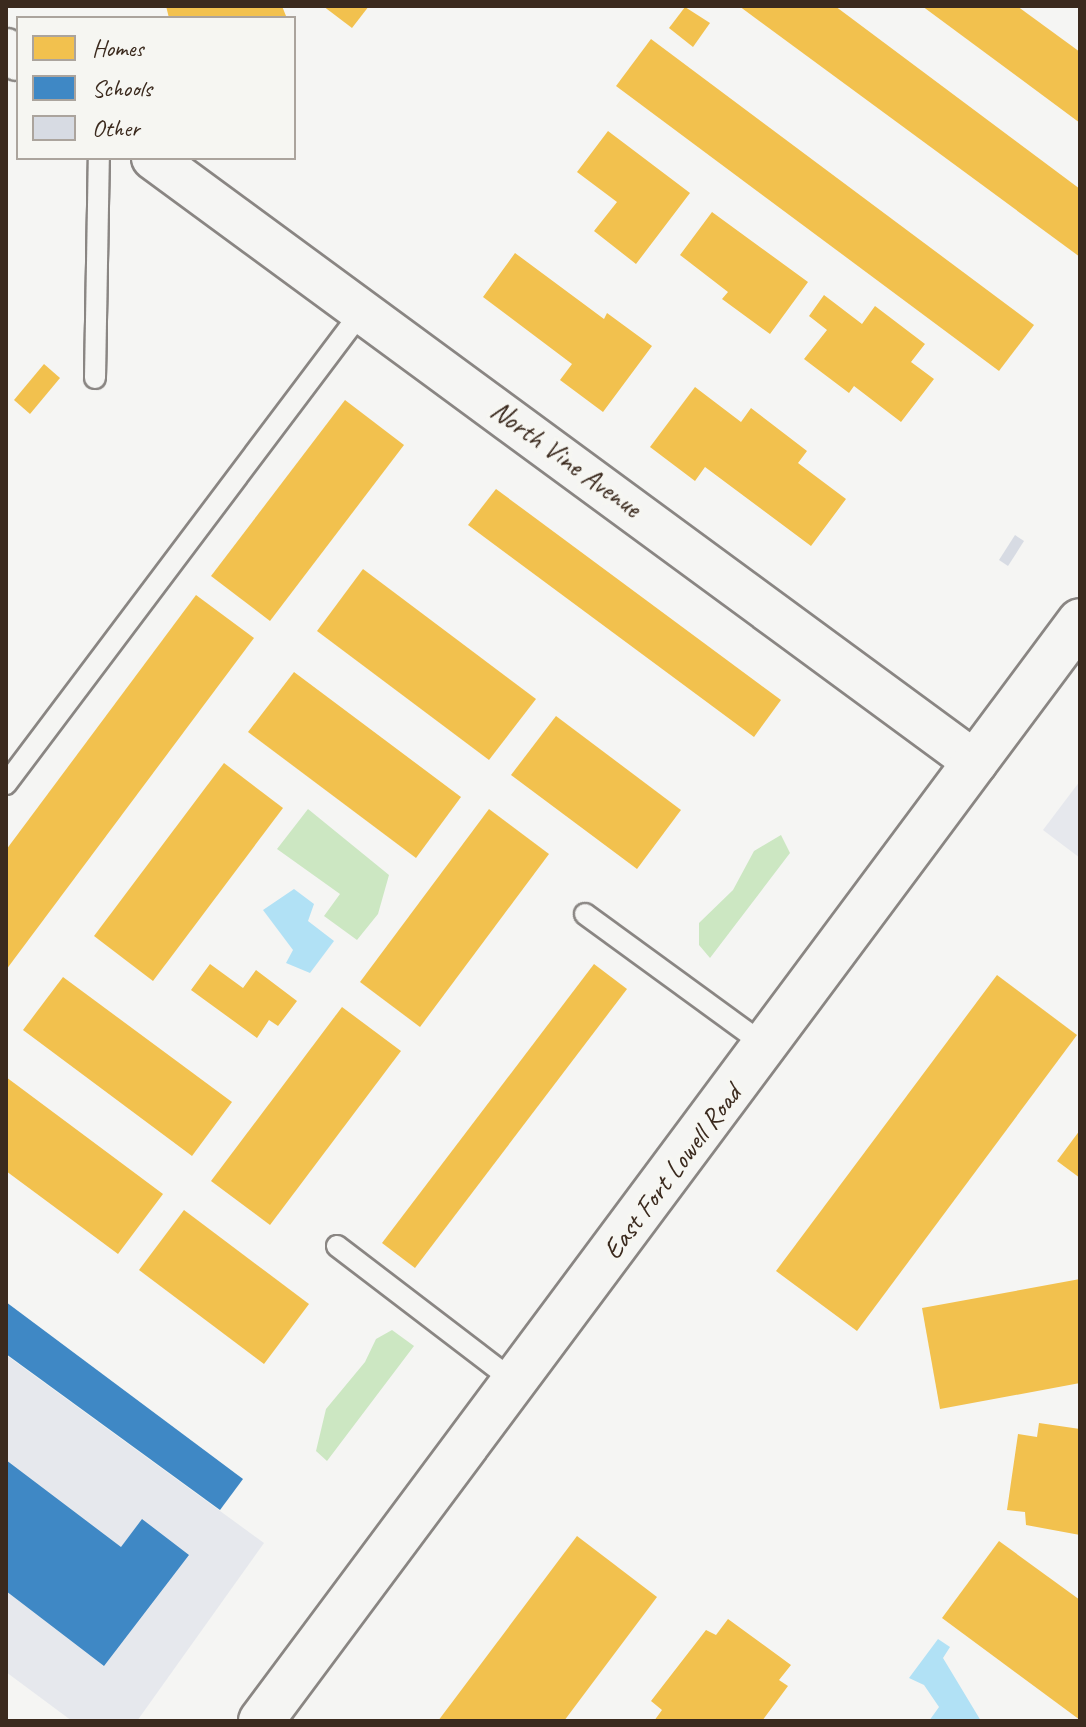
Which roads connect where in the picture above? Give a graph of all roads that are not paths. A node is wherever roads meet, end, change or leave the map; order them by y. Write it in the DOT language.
graph roads {
  1 [pos="99,160"];
  2 [pos="156,160"];
  3 [pos="362,311"];
  4 [pos="95,378"];
  5 [pos="1080,621"];
  6 [pos="976,763"];
  7 [pos="6,784"];
  8 [pos="585,914"];
  9 [pos="766,1046"];
  10 [pos="337,1246"];
  11 [pos="515,1382"];
  12 [pos="261,1721"];
  1 -- 4 [label="lane"];
  2 -- 3 [label="street, North Vine Avenue"];
  3 -- 6 [label="street, North Vine Avenue"];
  3 -- 7 [label="lane"];
  5 -- 6 [label="main road, East Fort Lowell Road"];
  6 -- 9 [label="main road, East Fort Lowell Road"];
  8 -- 9 [label="lane"];
  9 -- 11 [label="main road, East Fort Lowell Road"];
  10 -- 11 [label="lane"];
  11 -- 12 [label="main road, East Fort Lowell Road"];
}
